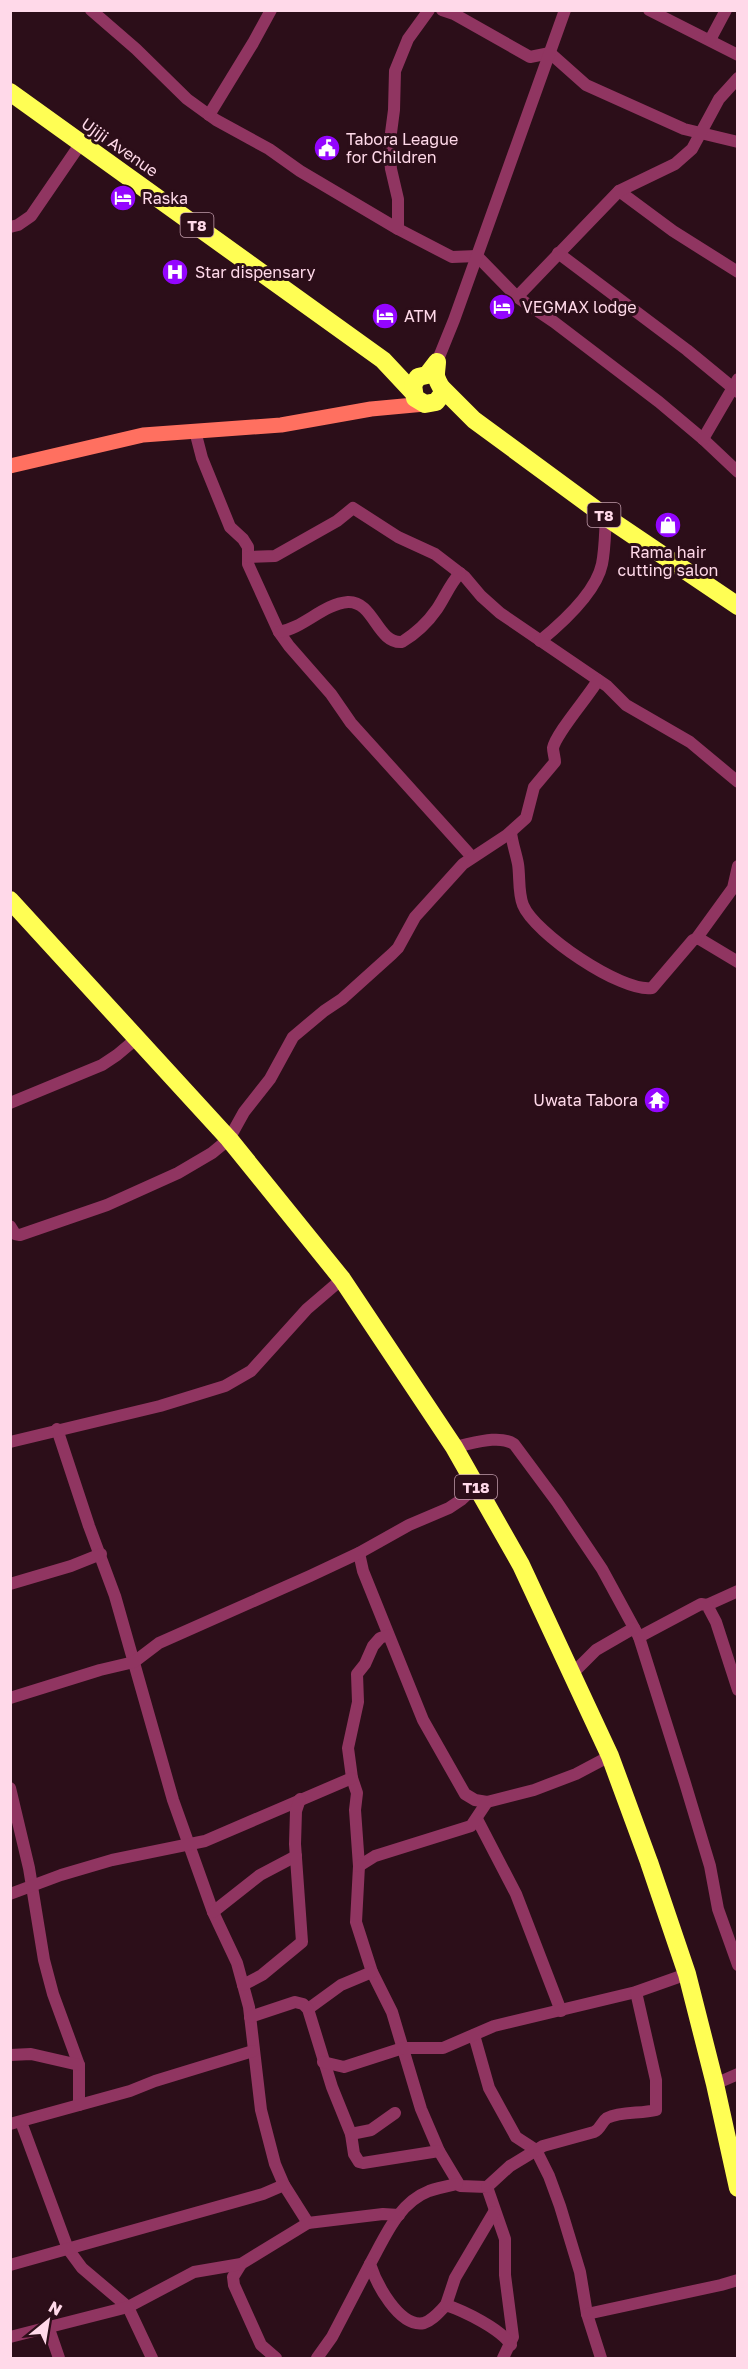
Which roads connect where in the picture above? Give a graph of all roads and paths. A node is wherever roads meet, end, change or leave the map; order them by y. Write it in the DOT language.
graph roads {
  1 [pos="92,10"];
  2 [pos="271,10"];
  3 [pos="429,10"];
  4 [pos="442,10"];
  5 [pos="565,10"];
  6 [pos="649,10"];
  7 [pos="726,10"];
  8 [pos="710,40"];
  9 [pos="550,53"];
  10 [pos="738,55"];
  11 [pos="738,78"];
  12 [pos="10,92"];
  13 [pos="209,115"];
  14 [pos="699,134"];
  15 [pos="738,142"];
  16 [pos="81,143"];
  17 [pos="619,191"];
  18 [pos="10,227"];
  19 [pos="398,230"];
  20 [pos="558,254"];
  21 [pos="477,255"];
  22 [pos="738,272"];
  23 [pos="517,297"];
  24 [pos="383,360"];
  25 [pos="437,362"];
  26 [pos="422,376"];
  27 [pos="736,386"];
  28 [pos="429,396"];
  29 [pos="195,431"];
  30 [pos="703,438"];
  31 [pos="10,466"];
  32 [pos="738,472"];
  33 [pos="606,517"];
  34 [pos="248,557"];
  35 [pos="460,573"];
  36 [pos="738,606"];
  37 [pos="279,632"];
  38 [pos="540,641"];
  39 [pos="598,680"];
  40 [pos="738,782"];
  41 [pos="511,832"];
  42 [pos="472,857"];
  43 [pos="738,866"];
  44 [pos="10,900"];
  45 [pos="696,939"];
  46 [pos="738,962"];
  47 [pos="136,1039"];
  48 [pos="10,1103"];
  49 [pos="229,1139"];
  50 [pos="10,1226"];
  51 [pos="342,1279"];
  52 [pos="57,1429"];
  53 [pos="10,1442"];
  54 [pos="454,1447"];
  55 [pos="476,1486"];
  56 [pos="359,1553"];
  57 [pos="101,1554"];
  58 [pos="10,1584"];
  59 [pos="738,1591"];
  60 [pos="706,1605"];
  61 [pos="636,1632"];
  62 [pos="388,1635"];
  63 [pos="134,1662"];
  64 [pos="573,1673"];
  65 [pos="738,1690"];
  66 [pos="10,1698"];
  67 [pos="610,1755"];
  68 [pos="352,1778"];
  69 [pos="10,1788"];
  70 [pos="300,1799"];
  71 [pos="487,1802"];
  72 [pos="477,1819"];
  73 [pos="189,1846"];
  74 [pos="296,1856"];
  75 [pos="359,1866"];
  76 [pos="32,1887"];
  77 [pos="10,1894"];
  78 [pos="213,1912"];
  79 [pos="738,1965"];
  80 [pos="372,1972"];
  81 [pos="687,1974"];
  82 [pos="243,1985"];
  83 [pos="636,1992"];
  84 [pos="308,2009"];
  85 [pos="561,2012"];
  86 [pos="250,2016"];
  87 [pos="474,2035"];
  88 [pos="403,2048"];
  89 [pos="253,2051"];
  90 [pos="10,2055"];
  91 [pos="323,2062"];
  92 [pos="79,2065"];
  93 [pos="738,2074"];
  94 [pos="715,2084"];
  95 [pos="79,2105"];
  96 [pos="395,2113"];
  97 [pos="16,2123"];
  98 [pos="351,2134"];
  99 [pos="536,2150"];
  100 [pos="439,2151"];
  101 [pos="457,2184"];
  102 [pos="284,2185"];
  103 [pos="487,2187"];
  104 [pos="738,2188"];
  105 [pos="494,2212"];
  106 [pos="399,2215"];
  107 [pos="308,2223"];
  108 [pos="68,2249"];
  109 [pos="241,2264"];
  110 [pos="370,2264"];
  111 [pos="10,2265"];
  112 [pos="738,2280"];
  113 [pos="446,2305"];
  114 [pos="128,2307"];
  115 [pos="588,2314"];
  116 [pos="49,2329"];
  117 [pos="10,2337"];
  118 [pos="510,2345"];
  119 [pos="59,2358"];
  120 [pos="152,2358"];
  121 [pos="276,2358"];
  122 [pos="317,2358"];
  123 [pos="503,2358"];
  124 [pos="601,2358"];
  1 -- 13 [label="street"];
  2 -- 13 [label="street"];
  3 -- 19 [label="street"];
  4 -- 9 [label="street"];
  5 -- 9 [label="street"];
  6 -- 8 [label="street"];
  7 -- 8 [label="street"];
  8 -- 10 [label="street"];
  9 -- 14 [label="street"];
  9 -- 21 [label="street"];
  11 -- 14 [label="street"];
  12 -- 16 [label="highway, Ujiji Avenue / T8"];
  13 -- 19 [label="street"];
  14 -- 15 [label="street"];
  14 -- 17 [label="street"];
  16 -- 18 [label="street"];
  16 -- 24 [label="highway, Ujiji Avenue / T8"];
  17 -- 20 [label="street"];
  17 -- 22 [label="street"];
  19 -- 21 [label="street"];
  20 -- 23 [label="street"];
  20 -- 27 [label="street"];
  21 -- 23 [label="street"];
  21 -- 25 [label="street"];
  23 -- 30 [label="street"];
  24 -- 26 [label="highway, T8"];
  24 -- 28 [label="highway, T8"];
  25 -- 26 [label="highway"];
  25 -- 28 [label="highway"];
  26 -- 28 [label="highway"];
  27 -- 30 [label="street"];
  28 -- 29 [label="main road"];
  28 -- 33 [label="highway, T8"];
  29 -- 31 [label="main road"];
  29 -- 34 [label="street"];
  30 -- 32 [label="street"];
  33 -- 36 [label="highway, T8"];
  33 -- 38 [label="street"];
  34 -- 35 [label="street"];
  34 -- 37 [label="street"];
  35 -- 37 [label="street"];
  35 -- 38 [label="street"];
  37 -- 42 [label="street"];
  38 -- 39 [label="street"];
  39 -- 40 [label="street"];
  39 -- 41 [label="street"];
  41 -- 42 [label="street"];
  41 -- 45 [label="street"];
  42 -- 49 [label="street"];
  43 -- 45 [label="street"];
  44 -- 47 [label="highway, T18"];
  45 -- 46 [label="street"];
  47 -- 48 [label="street"];
  47 -- 49 [label="highway, T18"];
  49 -- 50 [label="street"];
  49 -- 51 [label="highway, T18"];
  51 -- 52 [label="street"];
  51 -- 54 [label="highway, T18"];
  52 -- 53 [label="street"];
  52 -- 57 [label="street"];
  54 -- 55 [label="highway, T18"];
  54 -- 61 [label="street"];
  55 -- 56 [label="street"];
  55 -- 64 [label="highway, T18"];
  56 -- 62 [label="street"];
  56 -- 63 [label="street"];
  57 -- 58 [label="street"];
  57 -- 63 [label="street"];
  59 -- 60 [label="street"];
  60 -- 61 [label="street"];
  60 -- 65 [label="street"];
  61 -- 64 [label="street"];
  61 -- 79 [label="street"];
  62 -- 68 [label="street"];
  62 -- 71 [label="street"];
  63 -- 66 [label="street"];
  63 -- 73 [label="street"];
  64 -- 67 [label="highway, T18"];
  67 -- 71 [label="street"];
  67 -- 81 [label="highway, T18"];
  68 -- 70 [label="street"];
  68 -- 75 [label="street"];
  69 -- 76 [label="street"];
  70 -- 73 [label="street"];
  70 -- 74 [label="street"];
  71 -- 72 [label="street"];
  72 -- 75 [label="street"];
  72 -- 85 [label="street"];
  73 -- 76 [label="street"];
  73 -- 78 [label="street"];
  74 -- 78 [label="street"];
  74 -- 82 [label="street"];
  75 -- 80 [label="street"];
  76 -- 77 [label="street"];
  76 -- 92 [label="street"];
  78 -- 82 [label="street"];
  80 -- 84 [label="street"];
  80 -- 88 [label="street"];
  81 -- 83 [label="street"];
  81 -- 94 [label="highway, T18"];
  82 -- 86 [label="street"];
  83 -- 85 [label="street"];
  83 -- 99 [label="street"];
  84 -- 86 [label="street"];
  84 -- 91 [label="street"];
  85 -- 87 [label="street"];
  86 -- 89 [label="street"];
  87 -- 88 [label="street"];
  87 -- 99 [label="street"];
  88 -- 91 [label="street"];
  88 -- 100 [label="street"];
  89 -- 95 [label="street"];
  89 -- 102 [label="street"];
  90 -- 92 [label="street"];
  91 -- 98 [label="street"];
  92 -- 95 [label="street"];
  93 -- 94 [label="street"];
  94 -- 104 [label="highway, T18"];
  95 -- 97 [label="street"];
  96 -- 98 [label="street"];
  97 -- 108 [label="street"];
  98 -- 100 [label="street"];
  99 -- 103 [label="street"];
  99 -- 115 [label="street"];
  100 -- 101 [label="street"];
  101 -- 103 [label="street"];
  101 -- 106 [label="street"];
  102 -- 107 [label="street"];
  102 -- 108 [label="street"];
  103 -- 105 [label="street"];
  105 -- 113 [label="street"];
  105 -- 118 [label="street"];
  106 -- 107 [label="street"];
  106 -- 110 [label="street"];
  107 -- 109 [label="street"];
  108 -- 111 [label="street"];
  108 -- 114 [label="street"];
  109 -- 114 [label="street"];
  109 -- 121 [label="street"];
  110 -- 113 [label="street"];
  110 -- 122 [label="street"];
  112 -- 115 [label="street"];
  113 -- 118 [label="street"];
  114 -- 116 [label="street"];
  114 -- 120 [label="street"];
  115 -- 124 [label="street"];
  116 -- 117 [label="street"];
  116 -- 119 [label="street"];
  118 -- 123 [label="street"];
}
